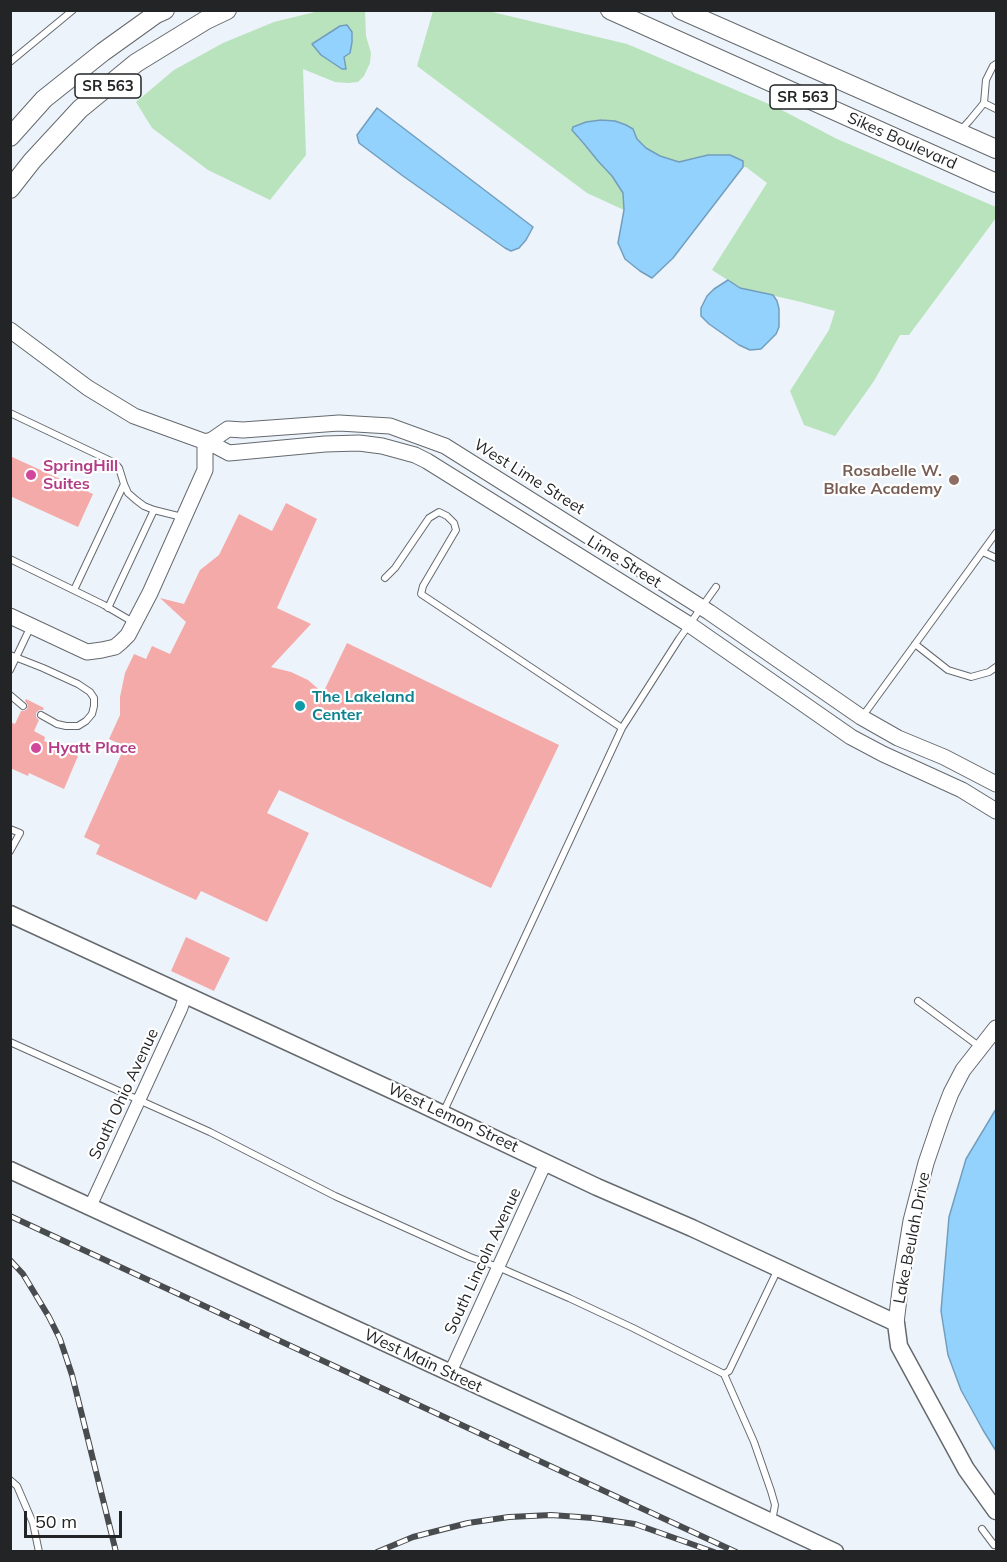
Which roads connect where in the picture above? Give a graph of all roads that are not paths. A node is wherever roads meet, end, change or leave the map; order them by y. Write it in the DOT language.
graph roads {
  1 [pos="73,10"];
  2 [pos="165,10"];
  3 [pos="228,10"];
  4 [pos="610,10"];
  5 [pos="681,10"];
  6 [pos="10,62"];
  7 [pos="996,63"];
  8 [pos="984,103"];
  9 [pos="996,109"];
  10 [pos="958,133"];
  11 [pos="10,137"];
  12 [pos="996,146"];
  13 [pos="996,183"];
  14 [pos="10,189"];
  15 [pos="10,330"];
  16 [pos="10,413"];
  17 [pos="205,442"];
  18 [pos="124,484"];
  19 [pos="154,510"];
  20 [pos="184,518"];
  21 [pos="996,533"];
  22 [pos="983,552"];
  23 [pos="996,558"];
  24 [pos="10,559"];
  25 [pos="385,578"];
  26 [pos="716,587"];
  27 [pos="74,590"];
  28 [pos="108,608"];
  29 [pos="702,608"];
  30 [pos="10,616"];
  31 [pos="134,623"];
  32 [pos="690,625"];
  33 [pos="32,626"];
  34 [pos="915,644"];
  35 [pos="14,656"];
  36 [pos="996,667"];
  37 [pos="10,669"];
  38 [pos="10,695"];
  39 [pos="23,706"];
  40 [pos="41,715"];
  41 [pos="861,717"];
  42 [pos="622,728"];
  43 [pos="996,784"];
  44 [pos="996,811"];
  45 [pos="10,829"];
  46 [pos="10,852"];
  47 [pos="10,914"];
  48 [pos="186,994"];
  49 [pos="918,1001"];
  50 [pos="996,1028"];
  51 [pos="10,1042"];
  52 [pos="981,1047"];
  53 [pos="140,1099"];
  54 [pos="443,1113"];
  55 [pos="546,1162"];
  56 [pos="10,1170"];
  57 [pos="90,1207"];
  58 [pos="498,1267"];
  59 [pos="778,1268"];
  60 [pos="896,1323"];
  61 [pos="450,1373"];
  62 [pos="724,1374"];
  63 [pos="10,1480"];
  64 [pos="996,1511"];
  65 [pos="772,1522"];
  66 [pos="982,1529"];
  67 [pos="996,1546"];
  68 [pos="39,1551"];
  69 [pos="835,1551"];
  1 -- 6 [label="lane"];
  2 -- 11 [label="main road, SR 563"];
  3 -- 14 [label="main road, SR 563"];
  4 -- 13 [label="main road, Sikes Boulevard / SR 563"];
  5 -- 10 [label="main road, Sikes Boulevard / SR 563"];
  7 -- 8 [label="lane"];
  8 -- 9 [label="lane"];
  8 -- 10 [label="lane"];
  10 -- 12 [label="main road, Sikes Boulevard / SR 563"];
  15 -- 17 [label="street"];
  16 -- 18 [label="lane"];
  17 -- 20 [label="street"];
  17 -- 29 [label="street, West Lime Street"];
  17 -- 32 [label="street, Lime Street"];
  18 -- 19 [label="lane"];
  18 -- 27 [label="lane"];
  19 -- 20 [label="lane"];
  19 -- 28 [label="lane"];
  20 -- 31 [label="street"];
  21 -- 22 [label="lane"];
  22 -- 23 [label="lane"];
  22 -- 34 [label="lane"];
  24 -- 27 [label="lane"];
  25 -- 42 [label="lane"];
  26 -- 29 [label="lane"];
  27 -- 28 [label="lane"];
  28 -- 31 [label="lane"];
  29 -- 32 [label="lane"];
  29 -- 41 [label="street, West Lime Street"];
  30 -- 33 [label="street"];
  31 -- 33 [label="street"];
  32 -- 42 [label="lane"];
  32 -- 44 [label="street, Lime Street"];
  33 -- 35 [label="lane"];
  34 -- 36 [label="lane"];
  34 -- 41 [label="lane"];
  35 -- 37 [label="lane"];
  35 -- 40 [label="lane"];
  38 -- 39 [label="lane"];
  41 -- 43 [label="street, West Lime Street"];
  42 -- 54 [label="lane"];
  45 -- 46 [label="lane"];
  47 -- 48 [label="main road, West Lemon Street"];
  48 -- 53 [label="street, South Ohio Avenue"];
  48 -- 54 [label="main road, West Lemon Street"];
  49 -- 52 [label="lane"];
  50 -- 52 [label="street, Lake Beulah Drive"];
  51 -- 53 [label="lane"];
  52 -- 60 [label="street, Lake Beulah Drive"];
  53 -- 57 [label="street, South Ohio Avenue"];
  53 -- 58 [label="lane"];
  54 -- 55 [label="main road, West Lemon Street"];
  55 -- 58 [label="street, South Lincoln Avenue"];
  55 -- 59 [label="main road, West Lemon Street"];
  56 -- 57 [label="main road, West Main Street"];
  57 -- 61 [label="main road, West Main Street"];
  58 -- 61 [label="street, South Lincoln Avenue"];
  58 -- 62 [label="lane"];
  59 -- 60 [label="main road, West Lemon Street"];
  59 -- 62 [label="lane"];
  60 -- 64 [label="main road, Lake Beulah Drive"];
  61 -- 65 [label="main road, West Main Street"];
  62 -- 65 [label="lane"];
  63 -- 68 [label="lane"];
  65 -- 69 [label="main road, West Main Street"];
  66 -- 67 [label="lane"];
}
